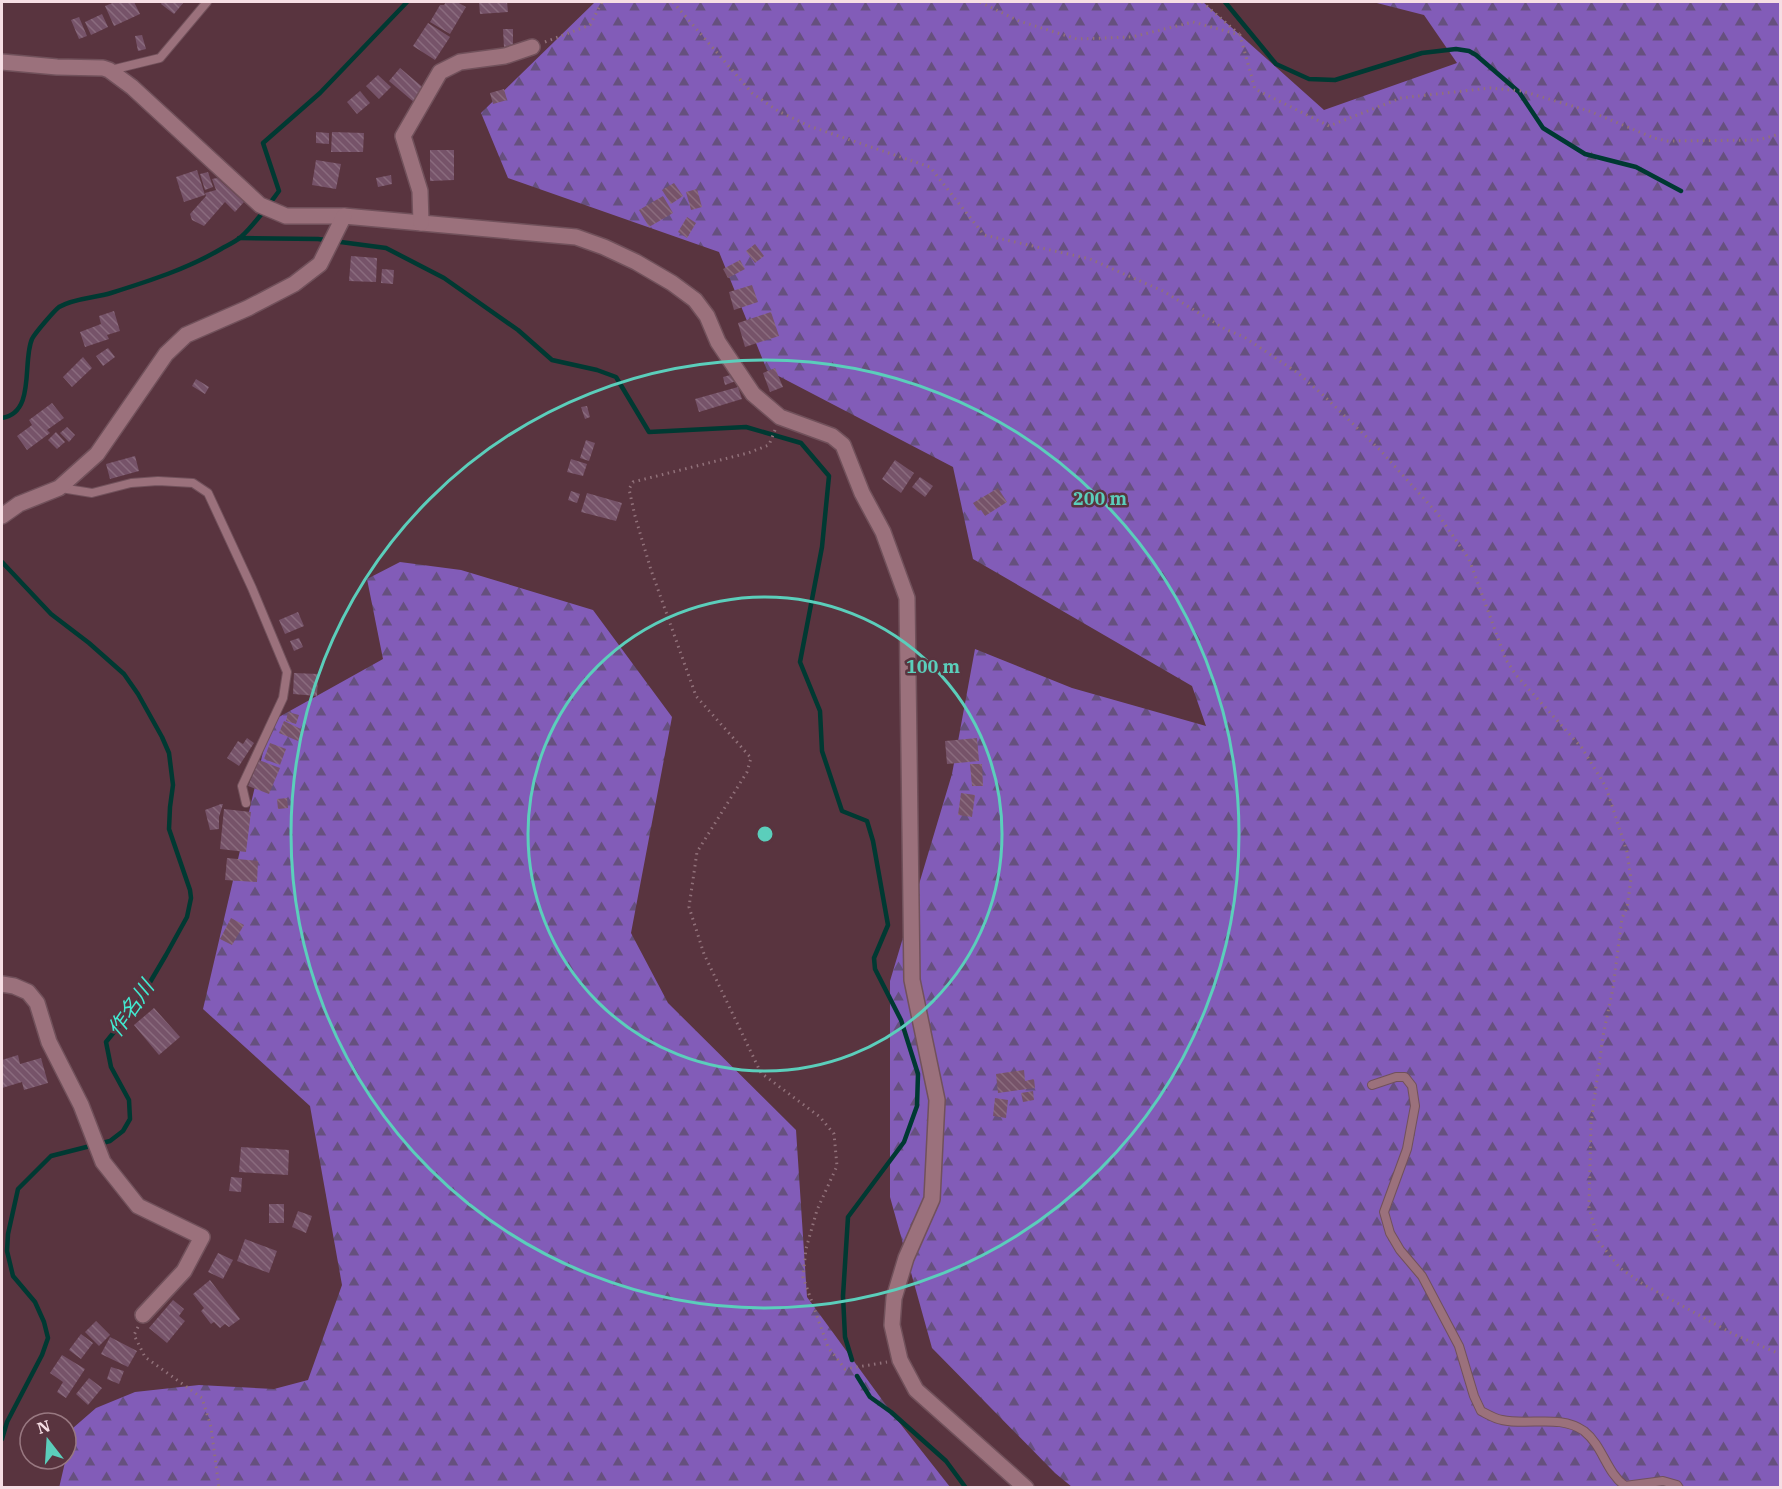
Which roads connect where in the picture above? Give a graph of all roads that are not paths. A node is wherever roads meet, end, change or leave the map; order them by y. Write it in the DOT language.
graph roads {
  1 [pos="207,2"];
  2 [pos="532,47"];
  3 [pos="2,62"];
  4 [pos="110,70"];
  5 [pos="344,216"];
  6 [pos="421,224"];
  7 [pos="59,488"];
  8 [pos="2,516"];
  9 [pos="246,803"];
  10 [pos="2,984"];
  11 [pos="1372,1085"];
  12 [pos="143,1315"];
  13 [pos="1026,1488"];
  14 [pos="1679,1488"];
  1 -- 4 [label="lane"];
  2 -- 6 [label="street"];
  3 -- 4 [label="street"];
  4 -- 5 [label="street"];
  5 -- 6 [label="street"];
  5 -- 7 [label="street"];
  6 -- 13 [label="street"];
  7 -- 8 [label="street"];
  7 -- 9 [label="lane"];
  10 -- 12 [label="street"];
  11 -- 14 [label="lane"];
}
